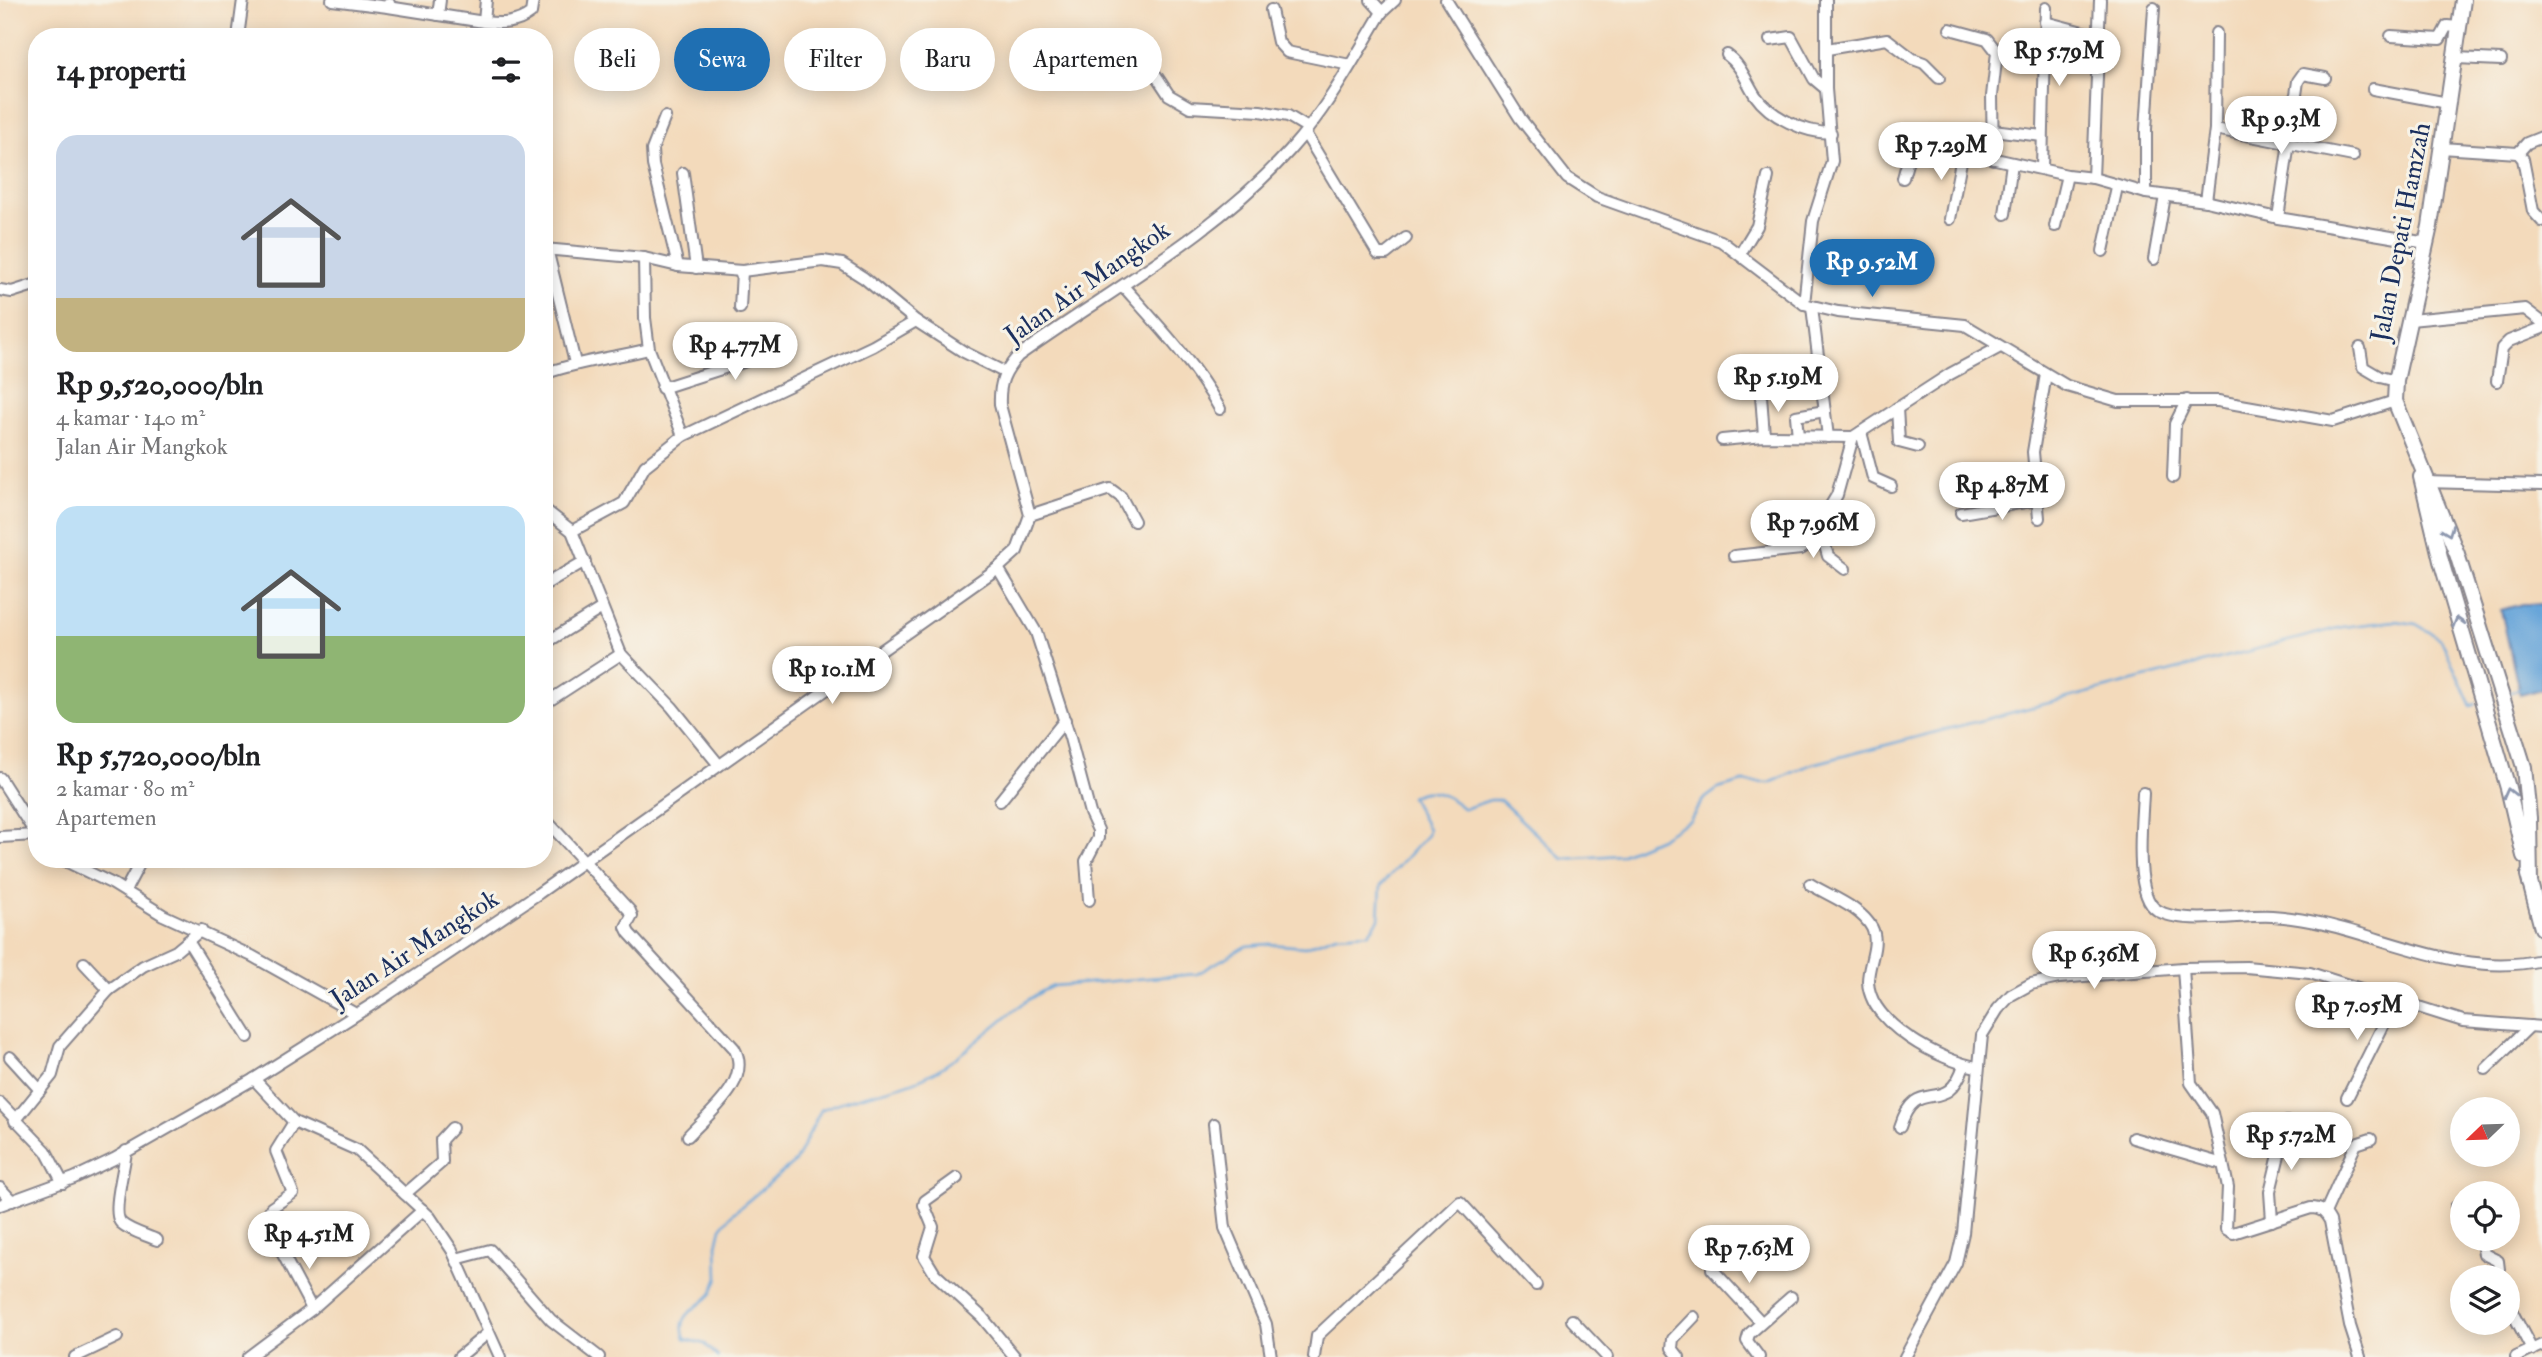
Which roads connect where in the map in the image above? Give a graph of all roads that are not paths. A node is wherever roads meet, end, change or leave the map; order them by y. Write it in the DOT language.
graph roads {
  1 [pos="243,0"];
  2 [pos="332,0"];
  3 [pos="340,0"];
  4 [pos="440,0"];
  5 [pos="486,0"];
  6 [pos="533,0"];
  7 [pos="1371,0"];
  8 [pos="1395,0"];
  9 [pos="1446,0"];
  10 [pos="1826,0"];
  11 [pos="2100,0"];
  12 [pos="2463,0"];
  13 [pos="389,3"];
  14 [pos="2046,8"];
  15 [pos="2154,8"];
  16 [pos="1271,10"];
  17 [pos="1382,12"];
  18 [pos="438,15"];
  19 [pos="484,22"];
  20 [pos="2045,22"];
  21 [pos="2459,27"];
  22 [pos="239,28"];
  23 [pos="1950,29"];
  24 [pos="2216,33"];
  25 [pos="2098,36"];
  26 [pos="2391,36"];
  27 [pos="1770,40"];
  28 [pos="1827,49"];
  29 [pos="1727,55"];
  30 [pos="2456,58"];
  31 [pos="2501,60"];
  32 [pos="1350,65"];
  33 [pos="1939,78"];
  34 [pos="2325,78"];
  35 [pos="1162,84"];
  36 [pos="1826,89"];
  37 [pos="2373,89"];
  38 [pos="2448,103"];
  39 [pos="665,117"];
  40 [pos="2215,129"];
  41 [pos="1307,130"];
  42 [pos="1993,130"];
  43 [pos="1831,133"];
  44 [pos="2042,136"];
  45 [pos="2542,137"];
  46 [pos="2290,141"];
  47 [pos="2441,148"];
  48 [pos="1964,151"];
  49 [pos="2518,153"];
  50 [pos="2353,156"];
  51 [pos="1993,159"];
  52 [pos="2012,163"];
  53 [pos="2042,168"];
  54 [pos="683,173"];
  55 [pos="2067,175"];
  56 [pos="1768,177"];
  57 [pos="1903,178"];
  58 [pos="2093,178"];
  59 [pos="2117,187"];
  60 [pos="2146,193"];
  61 [pos="2165,196"];
  62 [pos="2206,201"];
  63 [pos="2006,214"];
  64 [pos="2278,218"];
  65 [pos="1950,219"];
  66 [pos="2542,221"];
  67 [pos="2054,226"];
  68 [pos="1406,238"];
  69 [pos="2427,243"];
  70 [pos="553,250"];
  71 [pos="2103,251"];
  72 [pos="1740,254"];
  73 [pos="644,258"];
  74 [pos="2154,259"];
  75 [pos="678,266"];
  76 [pos="696,268"];
  77 [pos="742,271"];
  78 [pos="553,279"];
  79 [pos="1123,286"];
  80 [pos="28,287"];
  81 [pos="0,290"];
  82 [pos="1808,306"];
  83 [pos="740,308"];
  84 [pos="2410,320"];
  85 [pos="916,321"];
  86 [pos="2542,322"];
  87 [pos="2542,328"];
  88 [pos="753,339"];
  89 [pos="2000,347"];
  90 [pos="2360,348"];
  91 [pos="649,349"];
  92 [pos="575,363"];
  93 [pos="553,371"];
  94 [pos="1004,372"];
  95 [pos="2046,374"];
  96 [pos="2396,381"];
  97 [pos="2497,381"];
  98 [pos="662,388"];
  99 [pos="1761,395"];
  100 [pos="2187,400"];
  101 [pos="2395,401"];
  102 [pos="1897,408"];
  103 [pos="1220,409"];
  104 [pos="1825,411"];
  105 [pos="1857,435"];
  106 [pos="683,436"];
  107 [pos="1764,436"];
  108 [pos="1798,436"];
  109 [pos="1828,437"];
  110 [pos="1722,440"];
  111 [pos="1918,447"];
  112 [pos="2173,477"];
  113 [pos="2424,477"];
  114 [pos="2542,485"];
  115 [pos="1891,486"];
  116 [pos="2037,500"];
  117 [pos="1961,513"];
  118 [pos="1030,515"];
  119 [pos="553,516"];
  120 [pos="2039,518"];
  121 [pos="1134,521"];
  122 [pos="1819,525"];
  123 [pos="572,531"];
  124 [pos="1734,556"];
  125 [pos="584,561"];
  126 [pos="998,568"];
  127 [pos="1845,569"];
  128 [pos="553,580"];
  129 [pos="602,608"];
  130 [pos="553,638"];
  131 [pos="621,654"];
  132 [pos="553,698"];
  133 [pos="1065,720"];
  134 [pos="719,765"];
  135 [pos="0,778"];
  136 [pos="2143,793"];
  137 [pos="1000,802"];
  138 [pos="28,822"];
  139 [pos="553,827"];
  140 [pos="28,835"];
  141 [pos="0,837"];
  142 [pos="585,860"];
  143 [pos="79,868"];
  144 [pos="137,868"];
  145 [pos="1810,884"];
  146 [pos="2530,884"];
  147 [pos="125,891"];
  148 [pos="1089,900"];
  149 [pos="2542,928"];
  150 [pos="201,930"];
  151 [pos="188,941"];
  152 [pos="2542,960"];
  153 [pos="84,963"];
  154 [pos="2183,968"];
  155 [pos="109,990"];
  156 [pos="2396,1000"];
  157 [pos="356,1014"];
  158 [pos="2530,1026"];
  159 [pos="2542,1027"];
  160 [pos="248,1037"];
  161 [pos="10,1058"];
  162 [pos="1964,1065"];
  163 [pos="1977,1068"];
  164 [pos="2486,1069"];
  165 [pos="254,1079"];
  166 [pos="40,1090"];
  167 [pos="2347,1098"];
  168 [pos="0,1103"];
  169 [pos="15,1121"];
  170 [pos="294,1122"];
  171 [pos="2287,1122"];
  172 [pos="1214,1124"];
  173 [pos="1900,1127"];
  174 [pos="452,1128"];
  175 [pos="688,1136"];
  176 [pos="2133,1138"];
  177 [pos="2371,1139"];
  178 [pos="126,1152"];
  179 [pos="2223,1164"];
  180 [pos="957,1178"];
  181 [pos="63,1182"];
  182 [pos="0,1188"];
  183 [pos="405,1194"];
  184 [pos="12,1201"];
  185 [pos="0,1205"];
  186 [pos="271,1208"];
  187 [pos="423,1210"];
  188 [pos="2325,1213"];
  189 [pos="2272,1221"];
  190 [pos="157,1240"];
  191 [pos="279,1247"];
  192 [pos="2483,1251"];
  193 [pos="456,1259"];
  194 [pos="2498,1265"];
  195 [pos="1712,1269"];
  196 [pos="1536,1285"];
  197 [pos="1791,1297"];
  198 [pos="312,1309"];
  199 [pos="1694,1317"];
  200 [pos="1572,1320"];
  201 [pos="1761,1322"];
  202 [pos="2520,1322"];
  203 [pos="488,1333"];
  204 [pos="117,1338"];
  205 [pos="2537,1348"];
  206 [pos="75,1357"];
  207 [pos="248,1357"];
  208 [pos="459,1357"];
  209 [pos="500,1357"];
  210 [pos="599,1357"];
  211 [pos="1015,1357"];
  212 [pos="1271,1357"];
  213 [pos="1314,1357"];
  214 [pos="1607,1357"];
  215 [pos="1679,1357"];
  216 [pos="1759,1357"];
  217 [pos="1905,1357"];
  218 [pos="2360,1357"];
  219 [pos="2516,1357"];
  1 -- 22 [label="street"];
  2 -- 3 [label="street"];
  3 -- 13 [label="street"];
  4 -- 18 [label="street"];
  5 -- 19 [label="street"];
  6 -- 19 [label="street"];
  7 -- 17 [label="street"];
  8 -- 17 [label="street, Jalan Air Mangkok"];
  9 -- 72 [label="street"];
  10 -- 28 [label="street"];
  11 -- 25 [label="street"];
  12 -- 21 [label="main road, Jalan Depati Hamzah"];
  13 -- 18 [label="street"];
  14 -- 20 [label="street"];
  15 -- 60 [label="street"];
  16 -- 32 [label="street"];
  17 -- 32 [label="street, Jalan Air Mangkok"];
  18 -- 19 [label="street"];
  20 -- 25 [label="street"];
  20 -- 44 [label="street"];
  21 -- 26 [label="street"];
  21 -- 30 [label="main road, Jalan Depati Hamzah"];
  23 -- 42 [label="street"];
  24 -- 40 [label="street"];
  25 -- 58 [label="street"];
  27 -- 36 [label="street"];
  28 -- 33 [label="street"];
  28 -- 36 [label="street"];
  29 -- 43 [label="street"];
  30 -- 31 [label="street"];
  30 -- 38 [label="main road, Jalan Depati Hamzah"];
  32 -- 41 [label="street, Jalan Air Mangkok"];
  34 -- 46 [label="street"];
  35 -- 41 [label="street"];
  36 -- 43 [label="street"];
  37 -- 38 [label="street"];
  38 -- 47 [label="main road, Jalan Depati Hamzah"];
  39 -- 75 [label="street"];
  40 -- 46 [label="street"];
  40 -- 62 [label="street"];
  41 -- 68 [label="street"];
  41 -- 79 [label="street, Jalan Air Mangkok"];
  42 -- 44 [label="street"];
  42 -- 51 [label="street"];
  43 -- 82 [label="street"];
  44 -- 53 [label="street"];
  45 -- 49 [label="street"];
  46 -- 50 [label="street"];
  46 -- 64 [label="street"];
  47 -- 49 [label="street"];
  47 -- 69 [label="main road, Jalan Depati Hamzah"];
  48 -- 51 [label="street"];
  48 -- 57 [label="street"];
  48 -- 65 [label="street"];
  49 -- 66 [label="street"];
  51 -- 52 [label="street"];
  52 -- 53 [label="street"];
  52 -- 63 [label="street"];
  53 -- 55 [label="street"];
  54 -- 76 [label="street"];
  55 -- 58 [label="street"];
  55 -- 67 [label="street"];
  56 -- 72 [label="street"];
  58 -- 59 [label="street"];
  59 -- 60 [label="street"];
  59 -- 71 [label="street"];
  60 -- 61 [label="street"];
  61 -- 62 [label="street"];
  61 -- 74 [label="street"];
  62 -- 64 [label="street"];
  64 -- 69 [label="street"];
  69 -- 84 [label="main road, Jalan Depati Hamzah"];
  70 -- 73 [label="street"];
  72 -- 82 [label="street"];
  73 -- 75 [label="street"];
  73 -- 91 [label="street"];
  75 -- 76 [label="street"];
  76 -- 77 [label="street"];
  77 -- 83 [label="street"];
  77 -- 85 [label="street"];
  78 -- 92 [label="street"];
  79 -- 94 [label="street, Jalan Air Mangkok"];
  79 -- 103 [label="street"];
  80 -- 81 [label="street"];
  82 -- 89 [label="street"];
  82 -- 104 [label="street"];
  84 -- 86 [label="street"];
  84 -- 96 [label="main road, Jalan Depati Hamzah"];
  85 -- 94 [label="street"];
  85 -- 106 [label="street"];
  87 -- 97 [label="street"];
  88 -- 98 [label="street"];
  89 -- 95 [label="street"];
  89 -- 102 [label="street"];
  90 -- 96 [label="street"];
  91 -- 92 [label="street"];
  91 -- 98 [label="street"];
  92 -- 93 [label="street"];
  94 -- 118 [label="street, Jalan Air Mangkok"];
  95 -- 100 [label="street"];
  95 -- 116 [label="street"];
  96 -- 101 [label="main road, Jalan Depati Hamzah"];
  98 -- 106 [label="street"];
  99 -- 107 [label="street"];
  100 -- 101 [label="street"];
  100 -- 112 [label="street"];
  101 -- 113 [label="main road, Jalan Depati Hamzah"];
  102 -- 105 [label="street"];
  102 -- 111 [label="street"];
  104 -- 108 [label="street"];
  104 -- 109 [label="street"];
  105 -- 109 [label="street"];
  105 -- 115 [label="street"];
  105 -- 122 [label="street"];
  106 -- 123 [label="street"];
  107 -- 108 [label="street"];
  107 -- 110 [label="street"];
  108 -- 109 [label="street"];
  113 -- 114 [label="street"];
  146 -- 113 [label="main road, Jalan Depati Hamzah, one-way"];
  113 -- 146 [label="main road, Jalan Depati Hamzah, one-way"];
  116 -- 117 [label="street"];
  116 -- 120 [label="street"];
  118 -- 121 [label="street"];
  118 -- 126 [label="street, Jalan Air Mangkok"];
  119 -- 123 [label="street"];
  122 -- 124 [label="street"];
  122 -- 127 [label="street"];
  123 -- 125 [label="street"];
  125 -- 128 [label="street"];
  125 -- 129 [label="street"];
  126 -- 133 [label="street"];
  126 -- 134 [label="street, Jalan Air Mangkok"];
  129 -- 130 [label="street"];
  129 -- 131 [label="street"];
  131 -- 132 [label="street"];
  131 -- 134 [label="street"];
  133 -- 137 [label="street"];
  133 -- 148 [label="street"];
  134 -- 142 [label="street, Jalan Air Mangkok"];
  135 -- 138 [label="street"];
  136 -- 152 [label="street"];
  139 -- 142 [label="street"];
  140 -- 141 [label="street"];
  142 -- 157 [label="street, Jalan Air Mangkok"];
  142 -- 175 [label="street"];
  143 -- 147 [label="street"];
  144 -- 147 [label="street"];
  145 -- 162 [label="street"];
  146 -- 149 [label="main road, Jalan Depati Hamzah"];
  147 -- 150 [label="street"];
  150 -- 151 [label="street"];
  150 -- 157 [label="street"];
  151 -- 155 [label="street"];
  151 -- 160 [label="street"];
  153 -- 155 [label="street"];
  154 -- 156 [label="street"];
  154 -- 163 [label="street"];
  154 -- 179 [label="street"];
  155 -- 166 [label="street"];
  156 -- 158 [label="street"];
  156 -- 167 [label="street"];
  157 -- 165 [label="street, Jalan Air Mangkok"];
  158 -- 159 [label="street"];
  158 -- 164 [label="street"];
  161 -- 166 [label="street"];
  162 -- 163 [label="street"];
  162 -- 173 [label="street"];
  163 -- 217 [label="street"];
  165 -- 170 [label="street"];
  165 -- 178 [label="street, Jalan Air Mangkok"];
  166 -- 169 [label="street"];
  168 -- 169 [label="street"];
  169 -- 181 [label="street"];
  170 -- 183 [label="street"];
  170 -- 186 [label="street"];
  171 -- 189 [label="street"];
  172 -- 212 [label="street"];
  174 -- 183 [label="street"];
  176 -- 179 [label="street"];
  177 -- 188 [label="street"];
  178 -- 181 [label="street, Jalan Air Mangkok"];
  178 -- 190 [label="street"];
  179 -- 189 [label="street"];
  180 -- 211 [label="street"];
  181 -- 184 [label="street, Jalan Air Mangkok"];
  182 -- 184 [label="street"];
  183 -- 187 [label="street"];
  184 -- 185 [label="street, Jalan Air Mangkok"];
  187 -- 193 [label="street"];
  187 -- 198 [label="street"];
  188 -- 189 [label="street"];
  188 -- 218 [label="street"];
  191 -- 198 [label="street"];
  192 -- 194 [label="street"];
  193 -- 203 [label="street"];
  193 -- 210 [label="street"];
  195 -- 201 [label="street"];
  196 -- 213 [label="street"];
  197 -- 201 [label="street"];
  198 -- 207 [label="street"];
  199 -- 215 [label="street"];
  200 -- 214 [label="street"];
  201 -- 216 [label="street"];
  202 -- 205 [label="street"];
  203 -- 208 [label="street"];
  203 -- 209 [label="street"];
  204 -- 206 [label="street"];
  205 -- 219 [label="street"];
}
